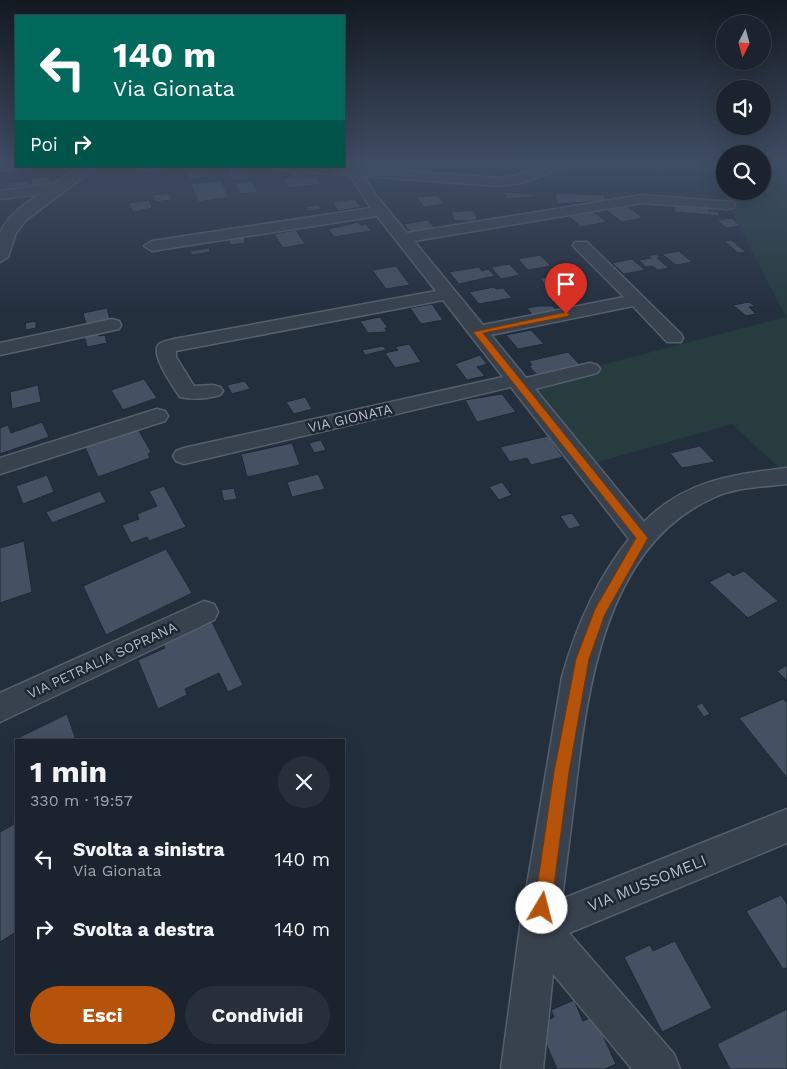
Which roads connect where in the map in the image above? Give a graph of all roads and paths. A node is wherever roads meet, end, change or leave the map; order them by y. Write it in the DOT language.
graph roads {
  1 [pos="27,214"];
  2 [pos="363,214"];
  3 [pos="384,214"];
  4 [pos="552,214"];
  5 [pos="405,238"];
  6 [pos="581,245"];
  7 [pos="152,246"];
  8 [pos="0,258"];
  9 [pos="447,294"];
  10 [pos="637,300"];
  11 [pos="112,324"];
  12 [pos="478,332"];
  13 [pos="674,338"];
  14 [pos="0,349"];
  15 [pos="590,369"];
  16 [pos="517,383"];
  17 [pos="213,391"];
  18 [pos="156,416"];
  19 [pos="184,456"];
  20 [pos="0,466"];
  21 [pos="787,476"];
  22 [pos="642,538"];
  23 [pos="204,612"];
  24 [pos="0,708"];
  25 [pos="787,826"];
  26 [pos="539,927"];
  27 [pos="522,1069"];
  28 [pos="659,1069"];
  1 -- 8 [label="street"];
  2 -- 7 [label="street"];
  3 -- 5 [label="street"];
  4 -- 5 [label="street"];
  5 -- 9 [label="street"];
  6 -- 10 [label="street"];
  9 -- 12 [label="street"];
  9 -- 17 [label="street"];
  10 -- 12 [label="street"];
  10 -- 13 [label="street"];
  11 -- 14 [label="street"];
  12 -- 16 [label="street"];
  15 -- 16 [label="street, VIA GIONATA"];
  16 -- 19 [label="street, VIA GIONATA"];
  16 -- 22 [label="street"];
  18 -- 20 [label="street"];
  21 -- 22 [label="street"];
  22 -- 26 [label="street"];
  23 -- 24 [label="street, VIA PETRALIA SOPRANA"];
  25 -- 26 [label="street, VIA MUSSOMELI"];
  26 -- 27 [label="street"];
  26 -- 28 [label="street"];
}
